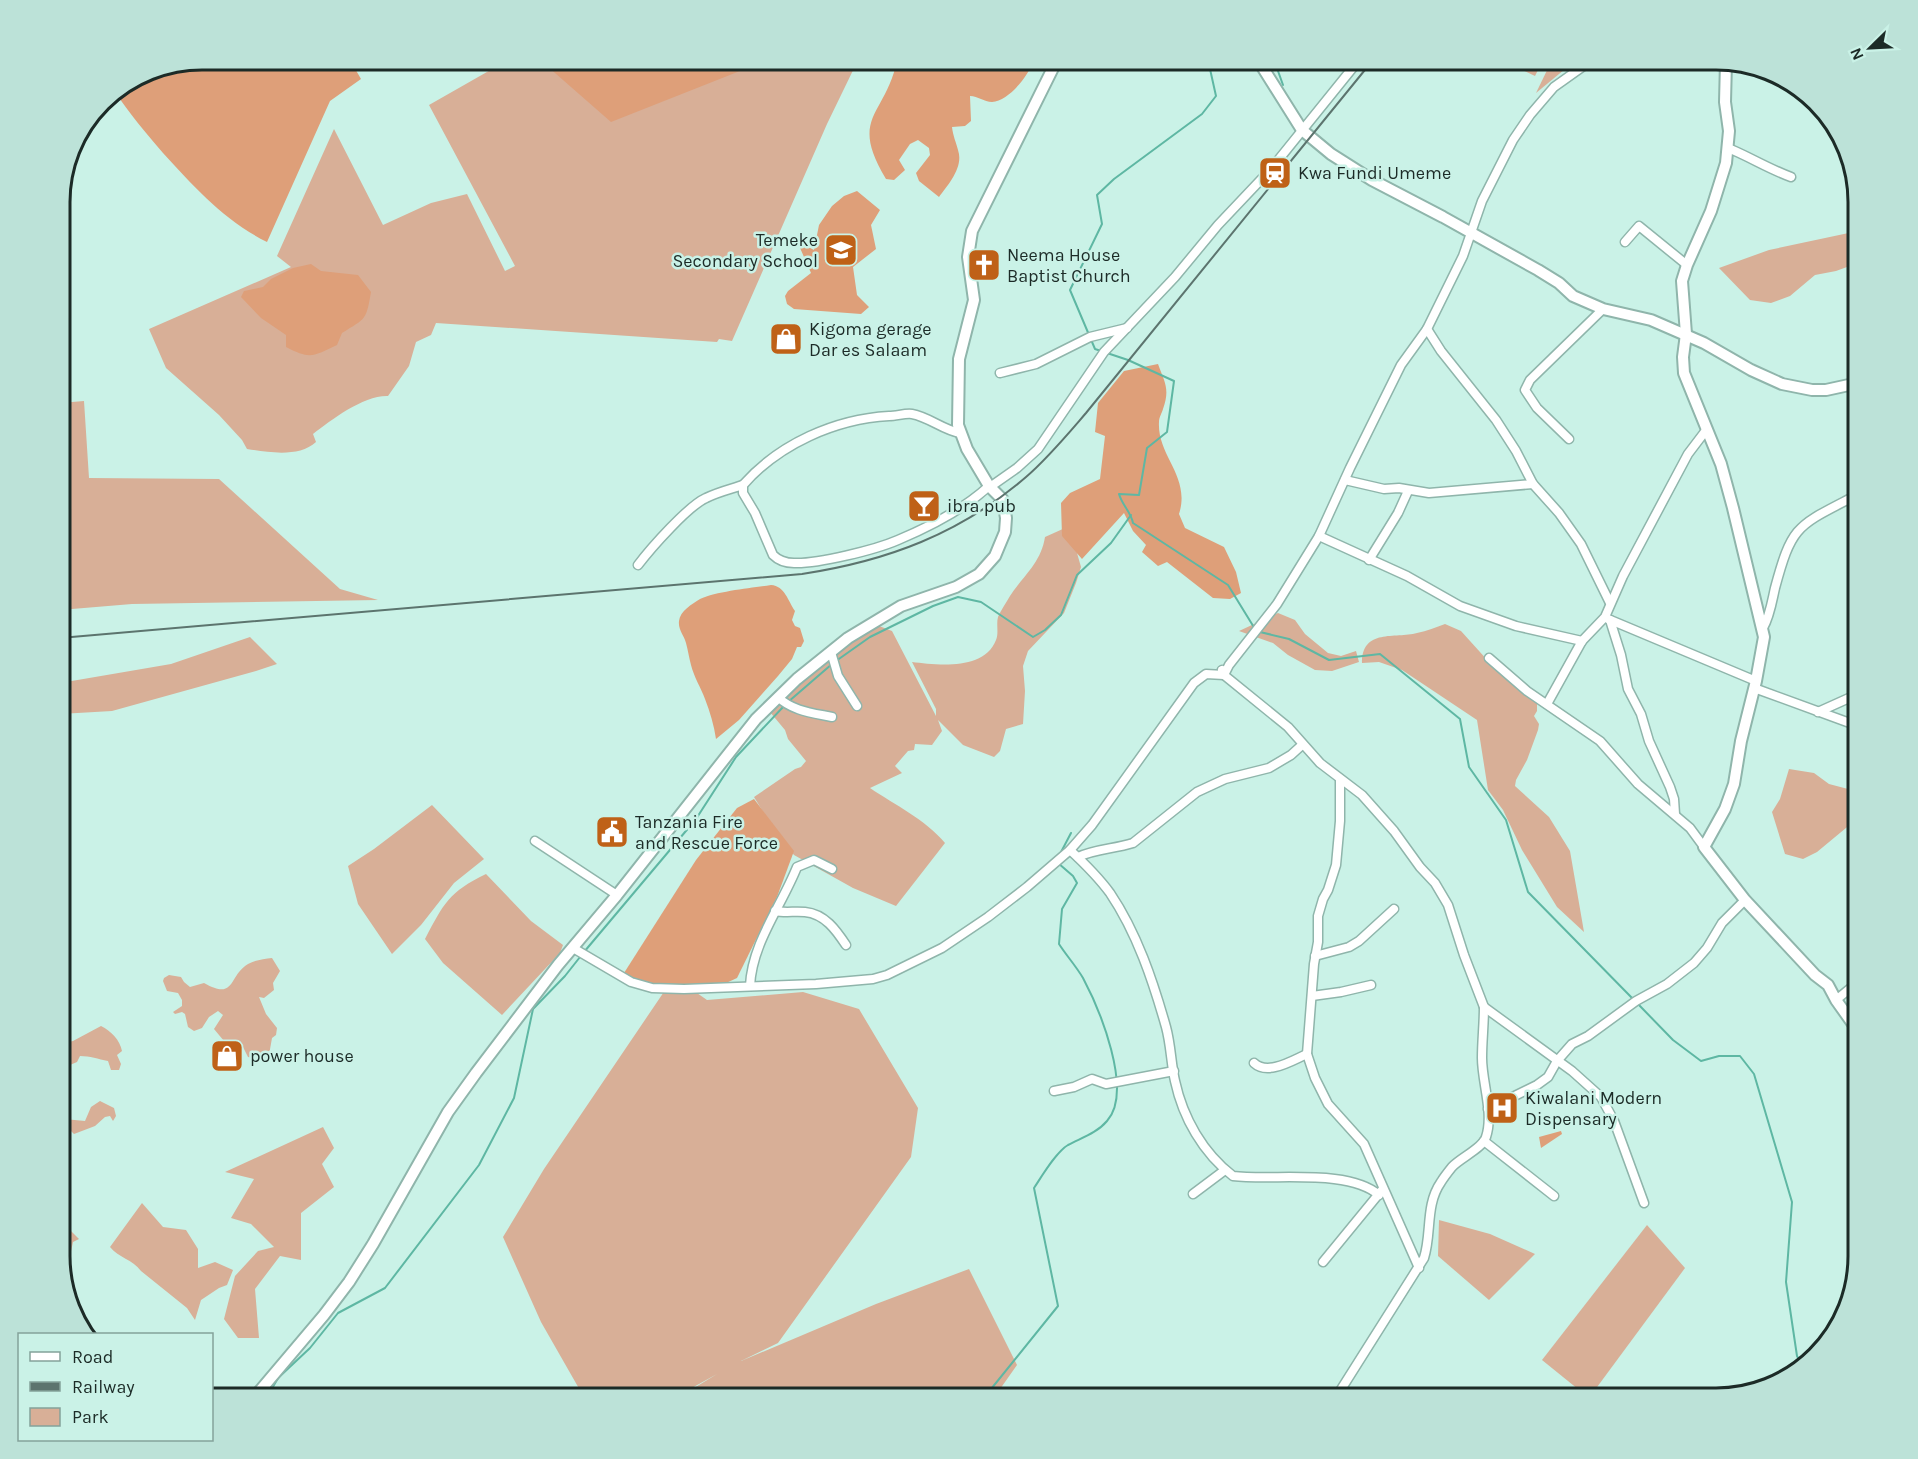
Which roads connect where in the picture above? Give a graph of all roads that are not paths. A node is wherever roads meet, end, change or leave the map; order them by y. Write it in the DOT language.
graph roads {
  1 [pos="1052,70"];
  2 [pos="1264,70"];
  3 [pos="1351,70"];
  4 [pos="1578,70"];
  5 [pos="1726,71"];
  6 [pos="1302,130"];
  7 [pos="1728,148"];
  8 [pos="1791,177"];
  9 [pos="1471,232"];
  10 [pos="1625,242"];
  11 [pos="1686,265"];
  12 [pos="1603,309"];
  13 [pos="1127,328"];
  14 [pos="1426,329"];
  15 [pos="1686,334"];
  16 [pos="1000,373"];
  17 [pos="1848,385"];
  18 [pos="1707,429"];
  19 [pos="960,433"];
  20 [pos="1569,439"];
  21 [pos="1345,480"];
  22 [pos="1533,484"];
  23 [pos="742,485"];
  24 [pos="990,487"];
  25 [pos="1408,491"];
  26 [pos="1848,500"];
  27 [pos="1319,536"];
  28 [pos="1369,560"];
  29 [pos="638,565"];
  30 [pos="1610,603"];
  31 [pos="1607,619"];
  32 [pos="1763,628"];
  33 [pos="1582,641"];
  34 [pos="831,651"];
  35 [pos="1489,658"];
  36 [pos="1223,672"];
  37 [pos="1755,685"];
  38 [pos="778,697"];
  39 [pos="1848,698"];
  40 [pos="1547,704"];
  41 [pos="857,706"];
  42 [pos="1818,712"];
  43 [pos="832,717"];
  44 [pos="1848,722"];
  45 [pos="1302,745"];
  46 [pos="1340,780"];
  47 [pos="1675,814"];
  48 [pos="535,841"];
  49 [pos="1704,847"];
  50 [pos="1070,850"];
  51 [pos="1078,857"];
  52 [pos="832,869"];
  53 [pos="617,895"];
  54 [pos="1746,900"];
  55 [pos="1394,909"];
  56 [pos="775,911"];
  57 [pos="846,945"];
  58 [pos="573,948"];
  59 [pos="1315,956"];
  60 [pos="1371,985"];
  61 [pos="750,986"];
  62 [pos="1848,990"];
  63 [pos="1312,996"];
  64 [pos="1836,1000"];
  65 [pos="1484,1007"];
  66 [pos="1848,1017"];
  67 [pos="1307,1054"];
  68 [pos="1557,1061"];
  69 [pos="1254,1063"];
  70 [pos="1174,1071"];
  71 [pos="1054,1091"];
  72 [pos="1488,1109"];
  73 [pos="1485,1141"];
  74 [pos="1225,1170"];
  75 [pos="1382,1191"];
  76 [pos="1193,1194"];
  77 [pos="1554,1196"];
  78 [pos="1644,1203"];
  79 [pos="1323,1262"];
  80 [pos="1419,1268"];
  81 [pos="262,1388"];
  82 [pos="1342,1388"];
  1 -- 19 [label="street"];
  2 -- 6 [label="street"];
  3 -- 6 [label="street"];
  4 -- 9 [label="street"];
  5 -- 7 [label="street"];
  6 -- 9 [label="street"];
  6 -- 13 [label="street"];
  7 -- 8 [label="street"];
  7 -- 11 [label="street"];
  9 -- 12 [label="street"];
  9 -- 14 [label="street"];
  10 -- 11 [label="street"];
  11 -- 15 [label="street"];
  12 -- 15 [label="street"];
  12 -- 20 [label="street"];
  13 -- 16 [label="street"];
  13 -- 24 [label="street"];
  14 -- 21 [label="street"];
  14 -- 22 [label="street"];
  15 -- 17 [label="street"];
  15 -- 18 [label="street"];
  18 -- 30 [label="street"];
  18 -- 32 [label="street"];
  19 -- 23 [label="street"];
  19 -- 24 [label="street"];
  21 -- 25 [label="street"];
  21 -- 27 [label="street"];
  22 -- 25 [label="street"];
  22 -- 30 [label="street"];
  23 -- 24 [label="street"];
  23 -- 29 [label="street"];
  24 -- 34 [label="street"];
  25 -- 28 [label="street"];
  26 -- 32 [label="street"];
  27 -- 28 [label="street"];
  27 -- 36 [label="street"];
  28 -- 33 [label="street"];
  30 -- 31 [label="street"];
  31 -- 33 [label="street"];
  31 -- 37 [label="street"];
  31 -- 47 [label="street"];
  32 -- 37 [label="street"];
  33 -- 40 [label="street"];
  34 -- 38 [label="street"];
  34 -- 41 [label="street"];
  35 -- 40 [label="street"];
  36 -- 45 [label="street"];
  36 -- 50 [label="street"];
  37 -- 42 [label="street"];
  37 -- 49 [label="street"];
  38 -- 43 [label="street"];
  38 -- 53 [label="street"];
  39 -- 42 [label="street"];
  40 -- 47 [label="street"];
  42 -- 44 [label="street"];
  45 -- 46 [label="street"];
  45 -- 51 [label="street"];
  46 -- 59 [label="street"];
  46 -- 65 [label="street"];
  47 -- 49 [label="street"];
  48 -- 53 [label="street"];
  49 -- 54 [label="street"];
  50 -- 51 [label="street"];
  50 -- 61 [label="street"];
  51 -- 70 [label="street"];
  52 -- 56 [label="street"];
  53 -- 58 [label="street"];
  54 -- 64 [label="street"];
  54 -- 68 [label="street"];
  55 -- 59 [label="street"];
  56 -- 57 [label="street"];
  56 -- 61 [label="street"];
  58 -- 61 [label="street"];
  58 -- 81 [label="street"];
  59 -- 63 [label="street"];
  60 -- 63 [label="street"];
  62 -- 64 [label="street"];
  63 -- 67 [label="street"];
  64 -- 66 [label="street"];
  65 -- 68 [label="street"];
  65 -- 72 [label="street"];
  67 -- 69 [label="street"];
  67 -- 75 [label="street"];
  68 -- 72 [label="street"];
  68 -- 78 [label="street"];
  70 -- 71 [label="street"];
  70 -- 74 [label="street"];
  72 -- 73 [label="street"];
  73 -- 77 [label="street"];
  73 -- 80 [label="street"];
  74 -- 75 [label="street"];
  74 -- 76 [label="street"];
  75 -- 79 [label="street"];
  75 -- 80 [label="street"];
  80 -- 82 [label="street"];
}
